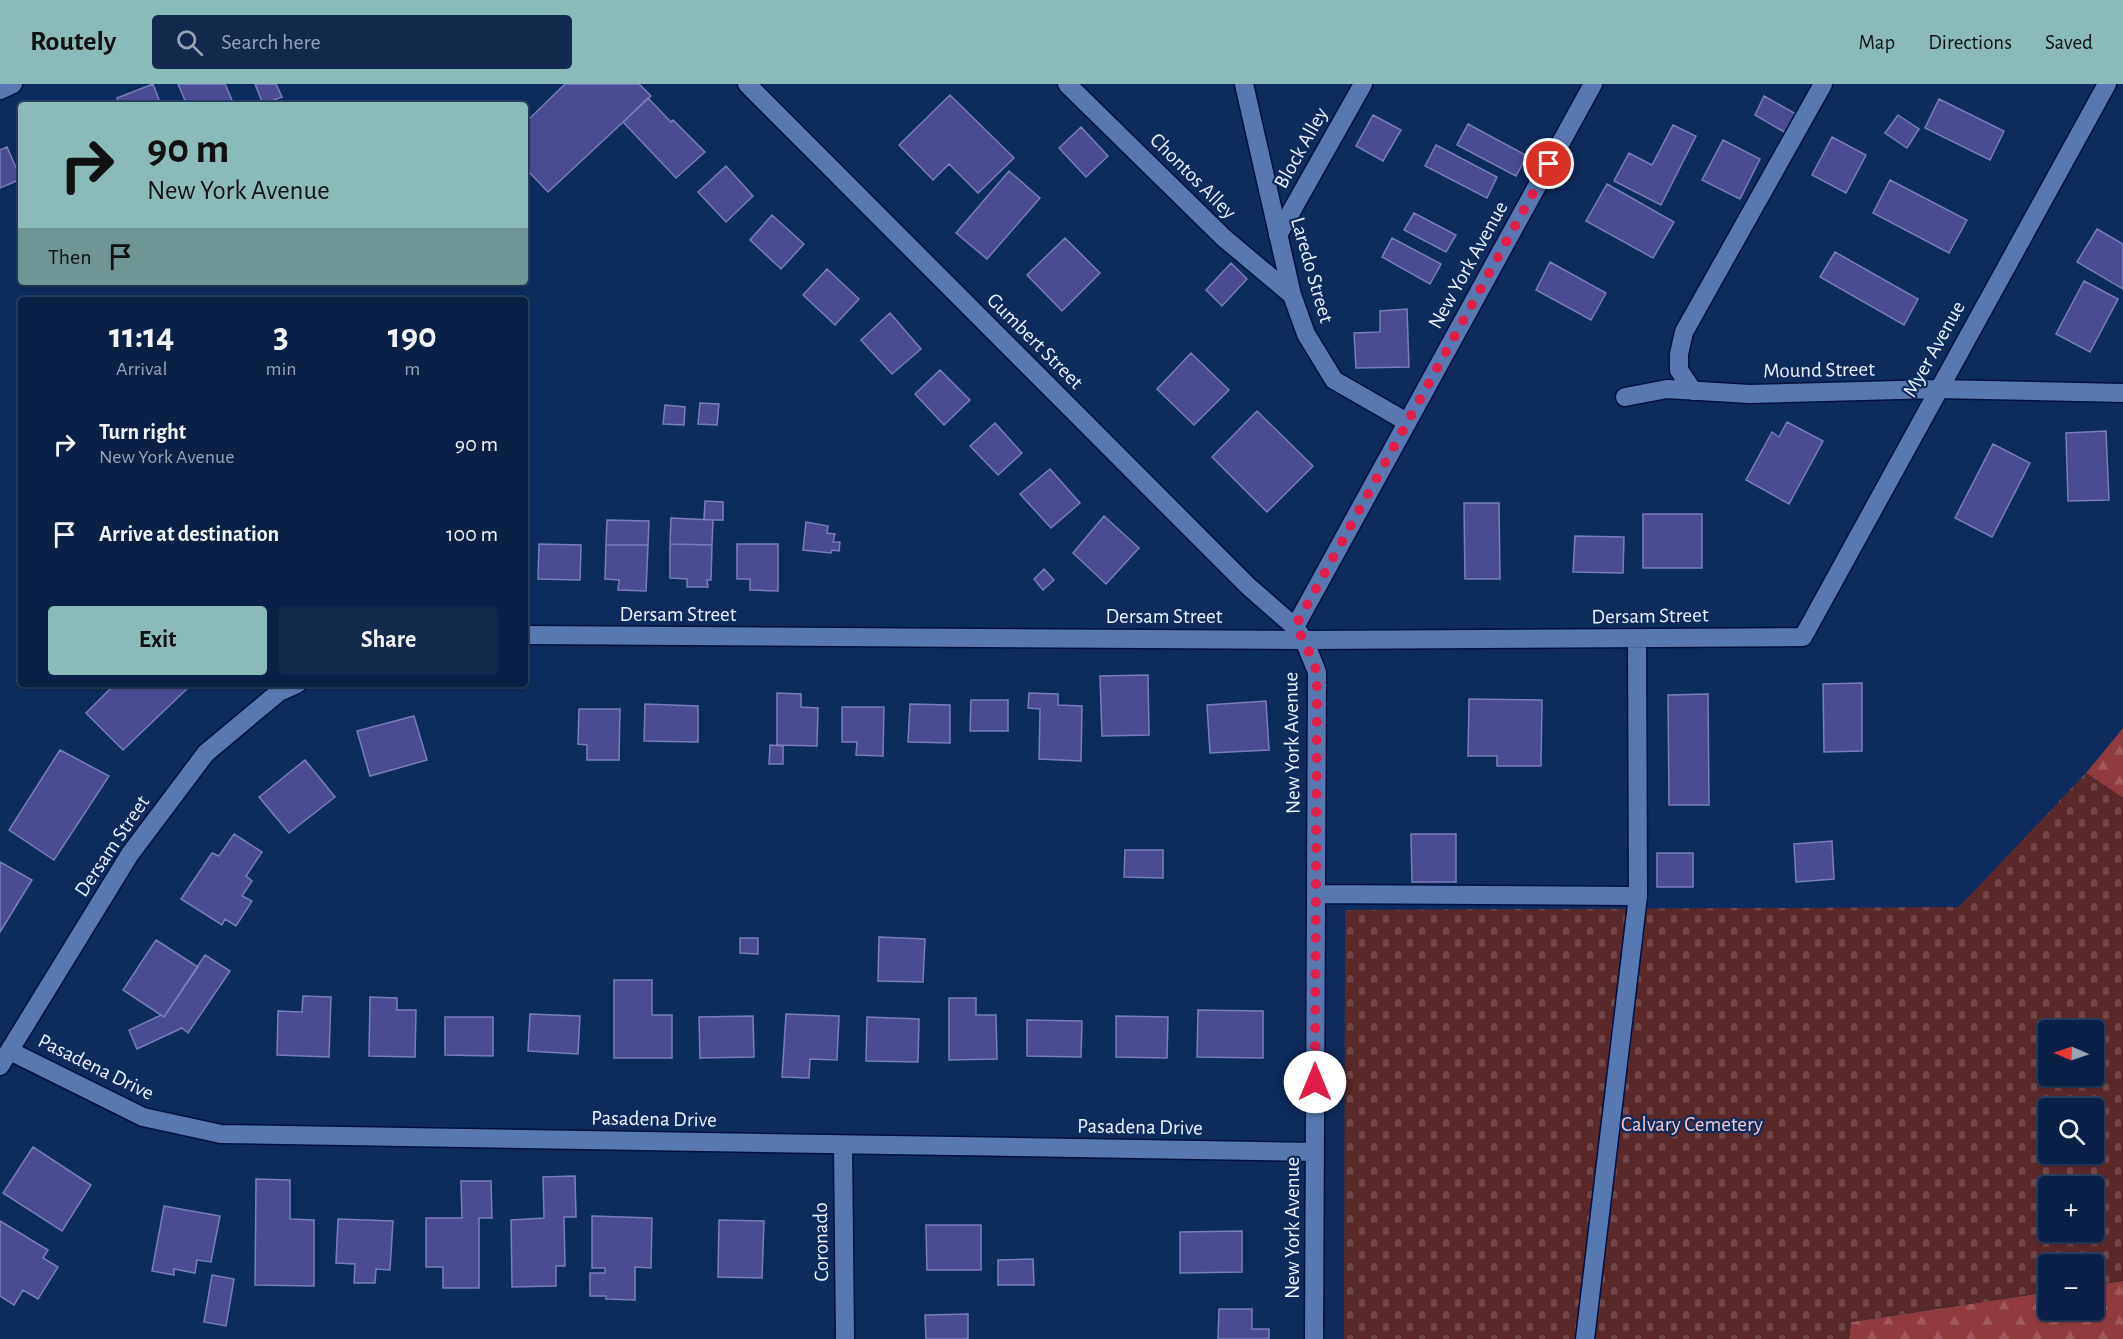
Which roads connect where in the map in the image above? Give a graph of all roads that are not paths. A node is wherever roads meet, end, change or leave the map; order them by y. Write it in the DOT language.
graph roads {
  1 [pos="13,84"];
  2 [pos="747,84"];
  3 [pos="1067,84"];
  4 [pos="1244,84"];
  5 [pos="1363,84"];
  6 [pos="1593,84"];
  7 [pos="1823,84"];
  8 [pos="2107,84"];
  9 [pos="0,90"];
  10 [pos="1278,235"];
  11 [pos="1292,295"];
  12 [pos="1938,389"];
  13 [pos="1693,391"];
  14 [pos="2123,393"];
  15 [pos="1624,397"];
  16 [pos="1407,422"];
  17 [pos="1299,633"];
  18 [pos="528,635"];
  19 [pos="1803,637"];
  20 [pos="1636,639"];
  21 [pos="290,687"];
  22 [pos="1316,894"];
  23 [pos="1638,896"];
  24 [pos="5,1058"];
  25 [pos="843,1145"];
  26 [pos="1315,1152"];
  27 [pos="845,1339"];
  28 [pos="1314,1339"];
  29 [pos="1585,1339"];
  1 -- 9 [label="street"];
  2 -- 17 [label="street, Gumbert Street"];
  3 -- 11 [label="street, Chontos Alley"];
  4 -- 10 [label="street, Laredo Street"];
  5 -- 10 [label="street, Block Alley"];
  6 -- 16 [label="street, New York Avenue"];
  7 -- 13 [label="street"];
  8 -- 12 [label="street, Myer Avenue"];
  10 -- 11 [label="street, Laredo Street"];
  11 -- 16 [label="street, Laredo Street"];
  12 -- 13 [label="street, Mound Street"];
  12 -- 14 [label="street, Mound Street"];
  12 -- 19 [label="street, Myer Avenue"];
  13 -- 15 [label="street, Mound Street"];
  16 -- 17 [label="street, New York Avenue"];
  17 -- 18 [label="street, Dersam Street"];
  17 -- 20 [label="street, Dersam Street"];
  17 -- 22 [label="street, New York Avenue"];
  19 -- 20 [label="street, Dersam Street"];
  20 -- 23 [label="street"];
  21 -- 24 [label="street, Dersam Street"];
  22 -- 23 [label="street"];
  22 -- 26 [label="street, New York Avenue"];
  23 -- 29 [label="street"];
  24 -- 25 [label="street, Pasadena Drive"];
  25 -- 26 [label="street, Pasadena Drive"];
  25 -- 27 [label="street, Coronado"];
  26 -- 28 [label="street, New York Avenue"];
}
